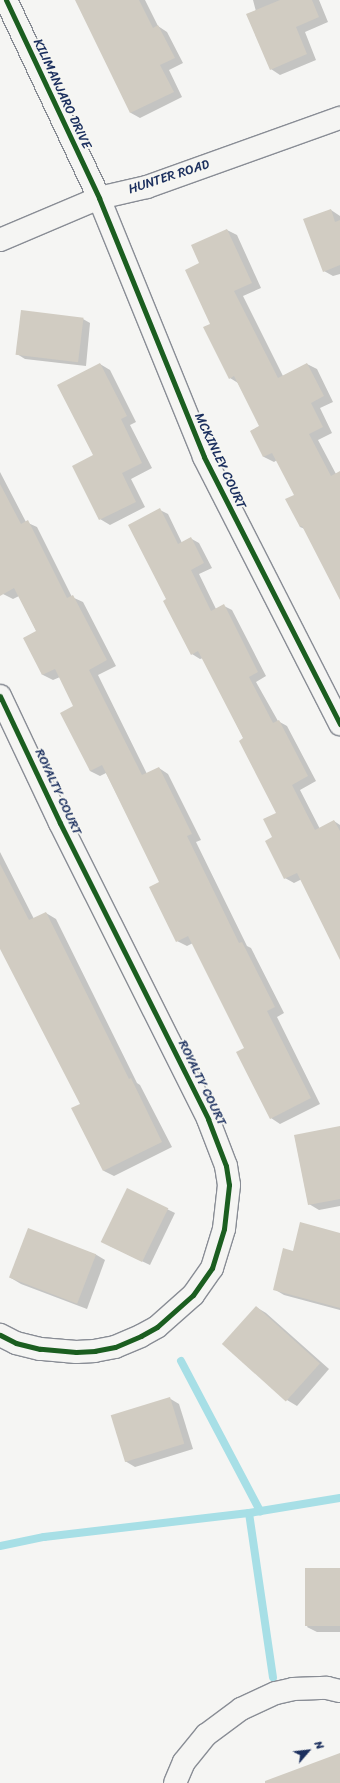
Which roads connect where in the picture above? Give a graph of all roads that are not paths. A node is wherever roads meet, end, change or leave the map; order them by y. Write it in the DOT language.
graph roads {
  1 [pos="6,0"];
  2 [pos="340,118"];
  3 [pos="99,198"];
  4 [pos="0,240"];
  5 [pos="0,696"];
  6 [pos="340,724"];
  7 [pos="0,1335"];
  8 [pos="340,1691"];
  9 [pos="175,1783"];
  1 -- 3 [label="street, KILIMANJARO DRIVE"];
  2 -- 3 [label="street, HUNTER ROAD"];
  3 -- 4 [label="street, HUNTER ROAD"];
  3 -- 6 [label="street, MCKINLEY COURT"];
  5 -- 7 [label="street, ROYALTY COURT"];
  8 -- 9 [label="street"];
}
